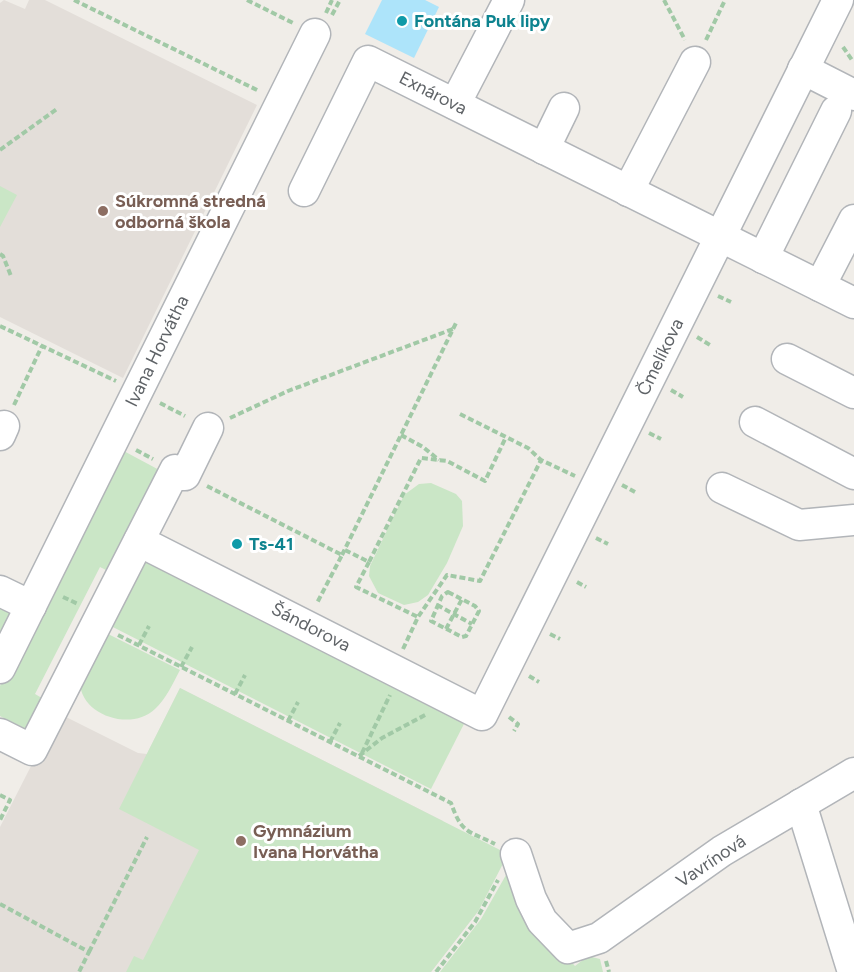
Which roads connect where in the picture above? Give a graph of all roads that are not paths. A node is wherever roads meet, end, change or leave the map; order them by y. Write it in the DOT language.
graph roads {
  1 [pos="509,0"];
  2 [pos="838,0"];
  3 [pos="315,34"];
  4 [pos="695,62"];
  5 [pos="803,69"];
  6 [pos="845,103"];
  7 [pos="455,104"];
  8 [pos="564,108"];
  9 [pos="544,149"];
  10 [pos="304,191"];
  11 [pos="628,191"];
  12 [pos="854,220"];
  13 [pos="720,237"];
  14 [pos="762,258"];
  15 [pos="820,286"];
  16 [pos="854,303"];
  17 [pos="787,359"];
  18 [pos="854,393"];
  19 [pos="755,422"];
  20 [pos="208,428"];
  21 [pos="854,474"];
  22 [pos="722,488"];
  23 [pos="854,520"];
  24 [pos="139,540"];
  25 [pos="0,591"];
  26 [pos="36,596"];
  27 [pos="0,668"];
  28 [pos="482,715"];
  29 [pos="0,734"];
  30 [pos="854,772"];
  31 [pos="793,809"];
  32 [pos="516,857"];
  33 [pos="799,871"];
  34 [pos="853,972"];
  1 -- 7 [label="street"];
  2 -- 5 [label="street, Čmelíkova"];
  3 -- 26 [label="street, Ivana Horvátha"];
  4 -- 11 [label="street"];
  5 -- 6 [label="street"];
  5 -- 13 [label="street, Čmelíkova"];
  6 -- 14 [label="street"];
  7 -- 9 [label="street, Exnárova"];
  7 -- 10 [label="street, Exnárova"];
  8 -- 9 [label="street"];
  9 -- 11 [label="street, Exnárova"];
  11 -- 13 [label="street, Exnárova"];
  12 -- 15 [label="street"];
  13 -- 14 [label="street, Exnárova"];
  13 -- 28 [label="street, Čmelíkova"];
  14 -- 15 [label="street, Exnárova"];
  15 -- 16 [label="street, Exnárova"];
  17 -- 18 [label="street"];
  19 -- 21 [label="street"];
  20 -- 24 [label="street"];
  22 -- 23 [label="street"];
  24 -- 28 [label="street, Šándorova"];
  24 -- 29 [label="street"];
  25 -- 26 [label="street"];
  26 -- 27 [label="street, Ivana Horvátha"];
  30 -- 31 [label="street, Vavrínová"];
  31 -- 32 [label="street, Vavrínová"];
  31 -- 33 [label="street"];
  31 -- 34 [label="street"];
}
